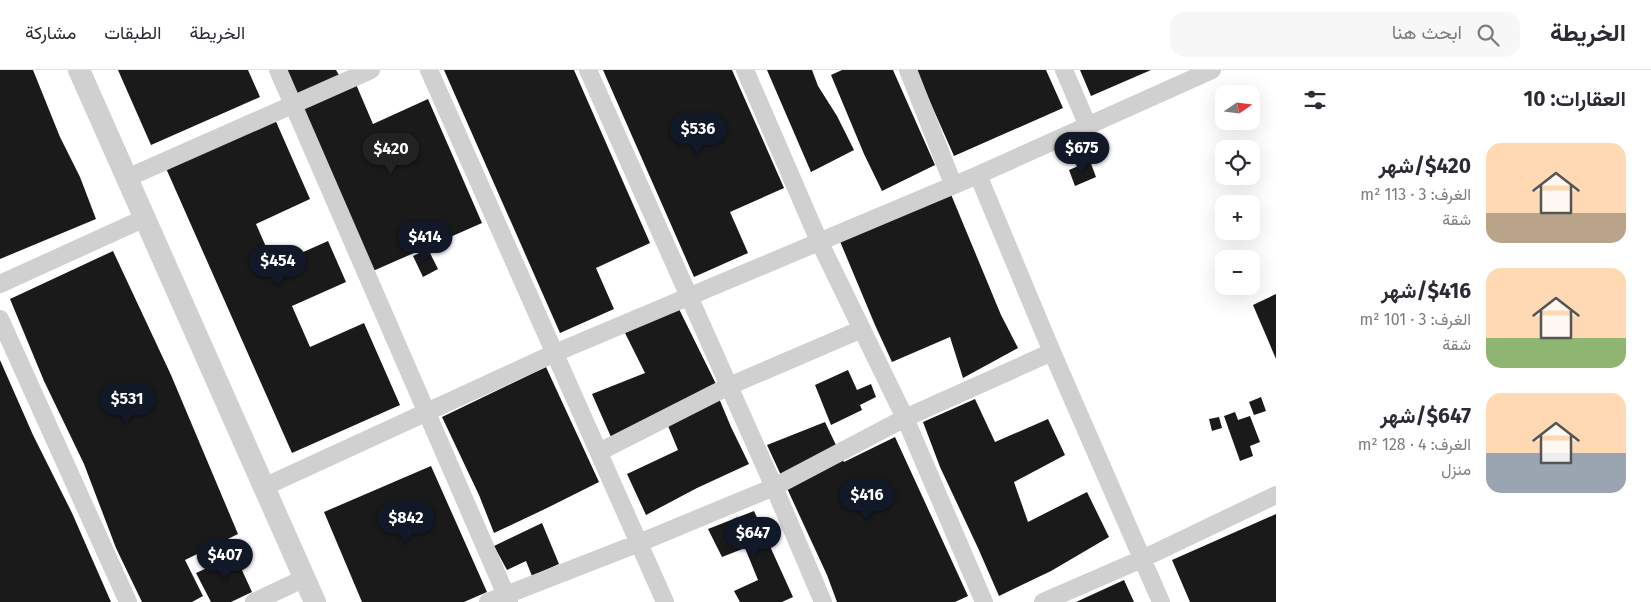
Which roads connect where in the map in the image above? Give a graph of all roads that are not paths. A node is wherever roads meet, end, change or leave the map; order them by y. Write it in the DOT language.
graph roads {
  1 [pos="79,70"];
  2 [pos="278,70"];
  3 [pos="371,70"];
  4 [pos="429,70"];
  5 [pos="588,70"];
  6 [pos="745,70"];
  7 [pos="908,70"];
  8 [pos="1064,70"];
  9 [pos="1212,70"];
  10 [pos="293,105"];
  11 [pos="1088,126"];
  12 [pos="978,175"];
  13 [pos="127,178"];
  14 [pos="953,184"];
  15 [pos="145,218"];
  16 [pos="819,241"];
  17 [pos="0,284"];
  18 [pos="689,296"];
  19 [pos="0,319"];
  20 [pos="862,328"];
  21 [pos="1052,352"];
  22 [pos="555,353"];
  23 [pos="729,386"];
  24 [pos="426,411"];
  25 [pos="904,418"];
  26 [pos="598,452"];
  27 [pos="264,487"];
  28 [pos="774,487"];
  29 [pos="1276,495"];
  30 [pos="639,543"];
  31 [pos="1142,559"];
  32 [pos="305,578"];
  33 [pos="507,598"];
  34 [pos="128,602"];
  35 [pos="254,602"];
  36 [pos="315,602"];
  37 [pos="488,602"];
  38 [pos="665,602"];
  39 [pos="823,602"];
  40 [pos="984,602"];
  41 [pos="1043,602"];
  42 [pos="1161,602"];
  1 -- 13 [label="street"];
  2 -- 10 [label="street"];
  3 -- 10 [label="street"];
  4 -- 22 [label="street"];
  5 -- 18 [label="street"];
  6 -- 16 [label="street"];
  7 -- 14 [label="street"];
  8 -- 11 [label="street"];
  9 -- 11 [label="street"];
  10 -- 13 [label="street"];
  10 -- 24 [label="street"];
  11 -- 12 [label="street"];
  12 -- 14 [label="street"];
  12 -- 21 [label="street"];
  13 -- 15 [label="street"];
  14 -- 16 [label="street"];
  15 -- 17 [label="street"];
  15 -- 27 [label="street"];
  16 -- 18 [label="street"];
  16 -- 20 [label="street"];
  18 -- 22 [label="street"];
  18 -- 23 [label="street"];
  19 -- 34 [label="street"];
  20 -- 23 [label="street"];
  20 -- 25 [label="street"];
  21 -- 25 [label="street"];
  21 -- 31 [label="street"];
  22 -- 24 [label="street"];
  22 -- 26 [label="street"];
  23 -- 26 [label="street"];
  23 -- 28 [label="street"];
  24 -- 27 [label="street"];
  24 -- 33 [label="street"];
  25 -- 28 [label="street"];
  25 -- 40 [label="street"];
  26 -- 30 [label="street"];
  27 -- 32 [label="street"];
  28 -- 30 [label="street"];
  28 -- 39 [label="street"];
  29 -- 31 [label="street"];
  30 -- 33 [label="street"];
  30 -- 38 [label="street"];
  31 -- 41 [label="street"];
  31 -- 42 [label="street"];
  32 -- 35 [label="street"];
  32 -- 36 [label="street"];
  33 -- 37 [label="street"];
}
